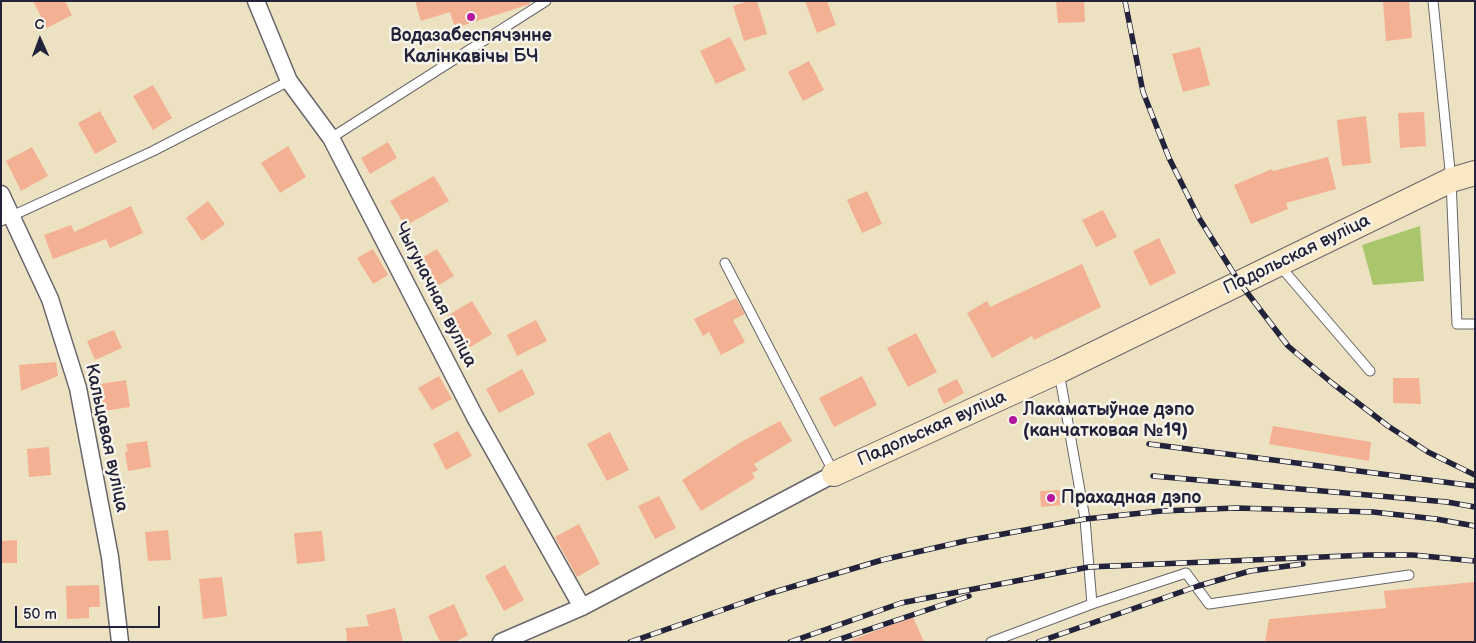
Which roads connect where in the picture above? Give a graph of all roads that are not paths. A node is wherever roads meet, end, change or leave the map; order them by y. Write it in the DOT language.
graph roads {
  1 [pos="256,1"];
  2 [pos="546,1"];
  3 [pos="1433,1"];
  4 [pos="289,81"];
  5 [pos="331,138"];
  6 [pos="1475,172"];
  7 [pos="1451,180"];
  8 [pos="1,194"];
  9 [pos="7,218"];
  10 [pos="725,262"];
  11 [pos="1278,264"];
  12 [pos="1475,324"];
  13 [pos="1370,370"];
  14 [pos="1059,371"];
  15 [pos="834,474"];
  16 [pos="1409,575"];
  17 [pos="1092,604"];
  18 [pos="582,607"];
  19 [pos="120,642"];
  20 [pos="501,642"];
  21 [pos="991,642"];
  1 -- 4 [label="street, Чыгуначная вуліца"];
  2 -- 5 [label="lane"];
  3 -- 7 [label="lane"];
  4 -- 5 [label="street, Чыгуначная вуліца"];
  4 -- 9 [label="lane"];
  5 -- 18 [label="street, Чыгуначная вуліца"];
  6 -- 7 [label="street, Падольская вуліца"];
  7 -- 11 [label="street, Падольская вуліца"];
  7 -- 12 [label="lane"];
  8 -- 9 [label="street, Кальцавая вуліца"];
  9 -- 19 [label="street, Кальцавая вуліца"];
  10 -- 15 [label="lane"];
  11 -- 13 [label="lane"];
  11 -- 14 [label="street, Падольская вуліца"];
  14 -- 15 [label="street, Падольская вуліца"];
  14 -- 17 [label="lane"];
  15 -- 18 [label="street, Падольская вуліца"];
  16 -- 17 [label="lane"];
  17 -- 21 [label="lane"];
  18 -- 20 [label="street, Падольская вуліца"];
}
